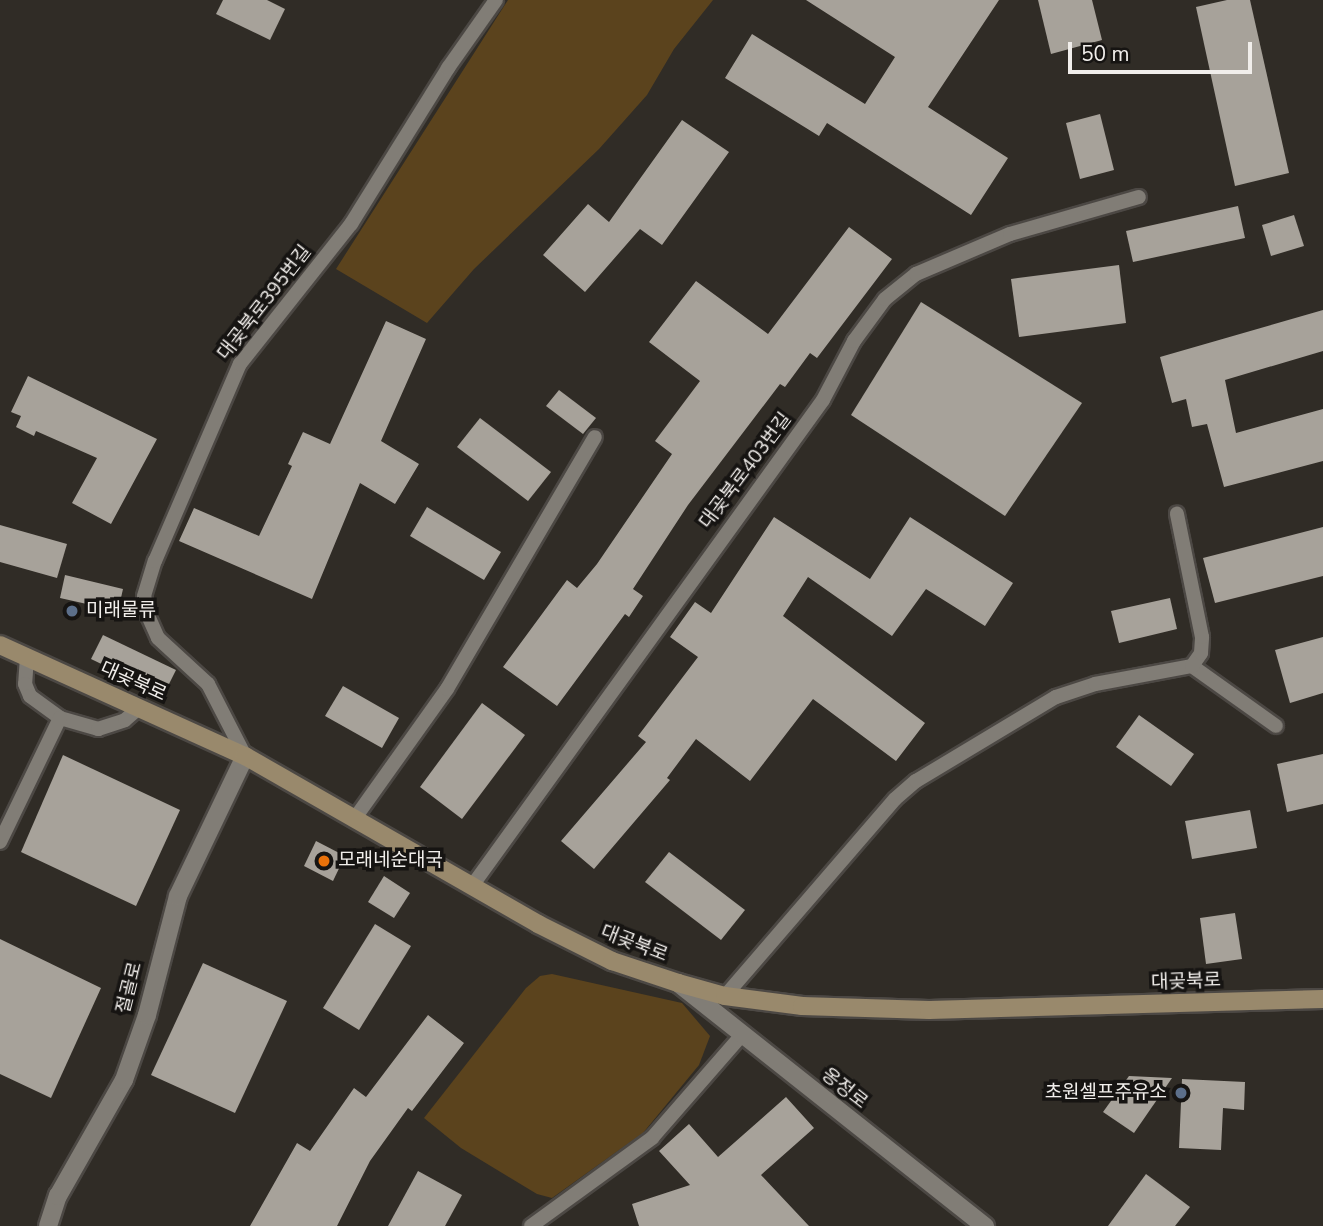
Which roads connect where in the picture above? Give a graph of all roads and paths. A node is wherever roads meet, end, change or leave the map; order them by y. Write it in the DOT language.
graph roads {
  1 [pos="496,0"];
  2 [pos="1139,197"];
  3 [pos="595,437"];
  4 [pos="1177,514"];
  5 [pos="0,645"];
  6 [pos="27,657"];
  7 [pos="1192,666"];
  8 [pos="139,708"];
  9 [pos="60,718"];
  10 [pos="1276,726"];
  11 [pos="245,756"];
  12 [pos="355,818"];
  13 [pos="0,842"];
  14 [pos="471,886"];
  15 [pos="678,983"];
  16 [pos="725,996"];
  17 [pos="1323,999"];
  18 [pos="741,1036"];
  19 [pos="48,1226"];
  20 [pos="531,1226"];
  21 [pos="985,1226"];
  1 -- 11 [label="lane, 대곶북로395번길"];
  2 -- 14 [label="lane, 대곶북로403번길"];
  3 -- 12 [label="lane"];
  4 -- 7 [label="lane"];
  5 -- 6 [label="street, 대곶북로"];
  6 -- 8 [label="street, 대곶북로"];
  6 -- 9 [label="lane"];
  7 -- 10 [label="lane"];
  7 -- 16 [label="lane"];
  8 -- 9 [label="lane"];
  8 -- 11 [label="street, 대곶북로"];
  9 -- 13 [label="lane"];
  11 -- 12 [label="street, 대곶북로"];
  11 -- 19 [label="street, 절골로"];
  12 -- 14 [label="street, 대곶북로"];
  14 -- 15 [label="street, 대곶북로"];
  15 -- 16 [label="street, 대곶북로"];
  15 -- 18 [label="street, 옹정로"];
  16 -- 17 [label="street, 대곶북로"];
  18 -- 20 [label="lane"];
  18 -- 21 [label="street, 옹정로"];
}
